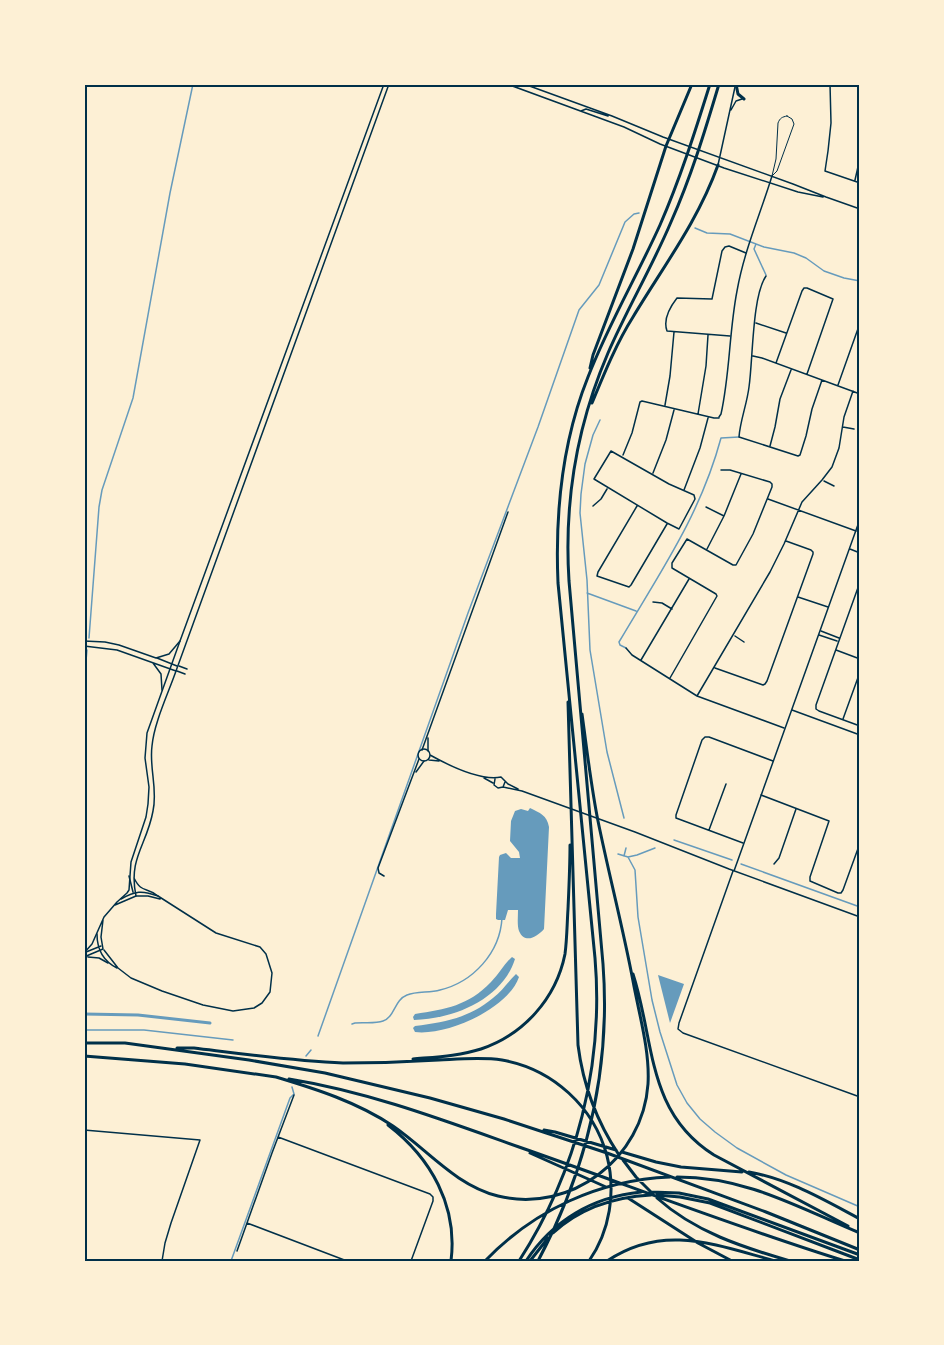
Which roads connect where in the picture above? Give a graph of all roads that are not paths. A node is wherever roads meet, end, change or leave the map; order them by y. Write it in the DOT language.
graph roads {
  1 [pos="384,84"];
  2 [pos="390,84"];
  3 [pos="507,84"];
  4 [pos="524,84"];
  5 [pos="692,84"];
  6 [pos="710,84"];
  7 [pos="719,84"];
  8 [pos="736,84"];
  9 [pos="830,84"];
  10 [pos="744,99"];
  11 [pos="581,111"];
  12 [pos="612,116"];
  13 [pos="729,116"];
  14 [pos="669,139"];
  15 [pos="666,147"];
  16 [pos="720,158"];
  17 [pos="860,158"];
  18 [pos="718,165"];
  19 [pos="772,176"];
  20 [pos="855,181"];
  21 [pos="770,183"];
  22 [pos="860,183"];
  23 [pos="826,197"];
  24 [pos="860,209"];
  25 [pos="746,252"];
  26 [pos="766,276"];
  27 [pos="755,323"];
  28 [pos="860,323"];
  29 [pos="674,332"];
  30 [pos="787,333"];
  31 [pos="708,334"];
  32 [pos="731,336"];
  33 [pos="752,356"];
  34 [pos="776,363"];
  35 [pos="791,369"];
  36 [pos="807,374"];
  37 [pos="587,379"];
  38 [pos="822,380"];
  39 [pos="837,386"];
  40 [pos="272,389"];
  41 [pos="278,390"];
  42 [pos="853,391"];
  43 [pos="860,394"];
  44 [pos="664,406"];
  45 [pos="674,409"];
  46 [pos="698,414"];
  47 [pos="708,417"];
  48 [pos="585,419"];
  49 [pos="842,427"];
  50 [pos="854,429"];
  51 [pos="770,447"];
  52 [pos="623,456"];
  53 [pos="721,470"];
  54 [pos="741,473"];
  55 [pos="652,474"];
  56 [pos="822,480"];
  57 [pos="834,486"];
  58 [pos="608,488"];
  59 [pos="807,489"];
  60 [pos="684,490"];
  61 [pos="810,492"];
  62 [pos="767,499"];
  63 [pos="593,506"];
  64 [pos="638,506"];
  65 [pos="706,507"];
  66 [pos="798,511"];
  67 [pos="508,512"];
  68 [pos="724,516"];
  69 [pos="860,519"];
  70 [pos="667,523"];
  71 [pos="856,531"];
  72 [pos="785,541"];
  73 [pos="707,549"];
  74 [pos="849,549"];
  75 [pos="860,553"];
  76 [pos="690,578"];
  77 [pos="860,582"];
  78 [pos="797,597"];
  79 [pos="653,602"];
  80 [pos="828,608"];
  81 [pos="672,609"];
  82 [pos="820,631"];
  83 [pos="819,634"];
  84 [pos="830,634"];
  85 [pos="733,635"];
  86 [pos="829,638"];
  87 [pos="840,638"];
  88 [pos="180,640"];
  89 [pos="84,641"];
  90 [pos="744,642"];
  91 [pos="839,642"];
  92 [pos="84,646"];
  93 [pos="626,648"];
  94 [pos="836,650"];
  95 [pos="156,658"];
  96 [pos="860,659"];
  97 [pos="641,661"];
  98 [pos="153,662"];
  99 [pos="172,664"];
  100 [pos="178,666"];
  101 [pos="714,667"];
  102 [pos="170,669"];
  103 [pos="187,669"];
  104 [pos="176,671"];
  105 [pos="860,672"];
  106 [pos="185,674"];
  107 [pos="670,678"];
  108 [pos="578,679"];
  109 [pos="567,680"];
  110 [pos="162,690"];
  111 [pos="697,696"];
  112 [pos="791,710"];
  113 [pos="843,720"];
  114 [pos="150,724"];
  115 [pos="156,726"];
  116 [pos="860,726"];
  117 [pos="785,728"];
  118 [pos="428,734"];
  119 [pos="860,735"];
  120 [pos="423,750"];
  121 [pos="428,751"];
  122 [pos="430,755"];
  123 [pos="420,759"];
  124 [pos="429,759"];
  125 [pos="424,761"];
  126 [pos="773,761"];
  127 [pos="443,762"];
  128 [pos="414,775"];
  129 [pos="481,776"];
  130 [pos="495,778"];
  131 [pos="505,782"];
  132 [pos="494,784"];
  133 [pos="726,784"];
  134 [pos="155,786"];
  135 [pos="149,787"];
  136 [pos="503,787"];
  137 [pos="522,791"];
  138 [pos="761,795"];
  139 [pos="796,808"];
  140 [pos="571,825"];
  141 [pos="709,830"];
  142 [pos="744,843"];
  143 [pos="860,843"];
  144 [pos="774,864"];
  145 [pos="734,871"];
  146 [pos="129,876"];
  147 [pos="384,876"];
  148 [pos="134,878"];
  149 [pos="134,892"];
  150 [pos="135,896"];
  151 [pos="158,896"];
  152 [pos="120,900"];
  153 [pos="164,900"];
  154 [pos="114,905"];
  155 [pos="860,916"];
  156 [pos="104,918"];
  157 [pos="97,932"];
  158 [pos="102,947"];
  159 [pos="98,949"];
  160 [pos="85,953"];
  161 [pos="84,957"];
  162 [pos="108,963"];
  163 [pos="630,963"];
  164 [pos="118,968"];
  165 [pos="84,1043"];
  166 [pos="162,1047"];
  167 [pos="84,1056"];
  168 [pos="386,1062"];
  169 [pos="276,1077"];
  170 [pos="294,1095"];
  171 [pos="860,1097"];
  172 [pos="377,1117"];
  173 [pos="84,1130"];
  174 [pos="564,1136"];
  175 [pos="278,1137"];
  176 [pos="556,1162"];
  177 [pos="860,1219"];
  178 [pos="247,1222"];
  179 [pos="860,1232"];
  180 [pos="860,1250"];
  181 [pos="237,1251"];
  182 [pos="533,1254"];
  183 [pos="860,1256"];
  184 [pos="860,1260"];
  185 [pos="162,1261"];
  186 [pos="348,1261"];
  187 [pos="411,1261"];
  188 [pos="451,1261"];
  189 [pos="485,1261"];
  190 [pos="519,1261"];
  191 [pos="528,1261"];
  192 [pos="538,1261"];
  193 [pos="589,1261"];
  194 [pos="607,1261"];
  195 [pos="732,1261"];
  196 [pos="776,1261"];
  197 [pos="790,1261"];
  198 [pos="845,1261"];
  1 -- 40 [label="street"];
  2 -- 41 [label="street"];
  3 -- 11 [label="street"];
  4 -- 12 [label="street"];
  5 -- 14 [label="highway"];
  6 -- 37 [label="highway"];
  7 -- 48 [label="highway"];
  8 -- 10 [label="highway"];
  8 -- 13 [label="street"];
  9 -- 20 [label="street"];
  10 -- 13 [label="street"];
  11 -- 12 [label="street"];
  11 -- 15 [label="street"];
  12 -- 14 [label="street"];
  13 -- 16 [label="street"];
  14 -- 15 [label="highway"];
  14 -- 16 [label="street"];
  15 -- 18 [label="street"];
  15 -- 37 [label="highway"];
  16 -- 18 [label="street"];
  16 -- 19 [label="street"];
  17 -- 20 [label="street"];
  18 -- 21 [label="street"];
  18 -- 48 [label="highway"];
  19 -- 19 [label="lane"];
  19 -- 21 [label="street"];
  19 -- 23 [label="street"];
  20 -- 22 [label="street"];
  21 -- 23 [label="street"];
  21 -- 25 [label="street"];
  23 -- 24 [label="street"];
  25 -- 29 [label="street"];
  25 -- 32 [label="street"];
  26 -- 27 [label="street"];
  27 -- 30 [label="street"];
  27 -- 33 [label="street"];
  28 -- 39 [label="street"];
  29 -- 31 [label="street"];
  29 -- 44 [label="street"];
  30 -- 34 [label="street"];
  30 -- 36 [label="street"];
  31 -- 32 [label="street"];
  31 -- 46 [label="street"];
  32 -- 47 [label="street"];
  33 -- 34 [label="street"];
  33 -- 51 [label="street"];
  34 -- 35 [label="street"];
  35 -- 36 [label="street"];
  35 -- 51 [label="street"];
  36 -- 38 [label="street"];
  37 -- 109 [label="highway"];
  38 -- 39 [label="street"];
  38 -- 51 [label="street"];
  39 -- 42 [label="street"];
  40 -- 41 [label="street"];
  40 -- 88 [label="street"];
  41 -- 100 [label="street"];
  42 -- 43 [label="street"];
  42 -- 49 [label="street"];
  44 -- 45 [label="street"];
  44 -- 52 [label="street"];
  45 -- 46 [label="street"];
  45 -- 55 [label="street"];
  46 -- 47 [label="street"];
  47 -- 60 [label="street"];
  48 -- 108 [label="highway"];
  49 -- 50 [label="street"];
  49 -- 56 [label="street"];
  52 -- 55 [label="street"];
  52 -- 58 [label="street"];
  53 -- 54 [label="street"];
  54 -- 62 [label="street"];
  54 -- 68 [label="street"];
  55 -- 60 [label="street"];
  56 -- 57 [label="street"];
  56 -- 61 [label="street"];
  58 -- 63 [label="street"];
  58 -- 64 [label="street"];
  59 -- 61 [label="street"];
  60 -- 70 [label="street"];
  61 -- 66 [label="street"];
  62 -- 66 [label="street"];
  62 -- 73 [label="street"];
  64 -- 70 [label="street"];
  64 -- 70 [label="street"];
  65 -- 68 [label="street"];
  66 -- 71 [label="street"];
  66 -- 72 [label="street"];
  67 -- 118 [label="street"];
  68 -- 73 [label="street"];
  69 -- 71 [label="street"];
  71 -- 74 [label="street"];
  72 -- 78 [label="street"];
  72 -- 85 [label="street"];
  73 -- 76 [label="street"];
  74 -- 75 [label="street"];
  74 -- 80 [label="street"];
  76 -- 81 [label="street"];
  76 -- 107 [label="street"];
  77 -- 87 [label="street"];
  78 -- 80 [label="street"];
  78 -- 101 [label="street"];
  79 -- 81 [label="street"];
  80 -- 82 [label="street"];
  81 -- 97 [label="street"];
  82 -- 83 [label="street"];
  82 -- 84 [label="street"];
  83 -- 86 [label="street"];
  83 -- 112 [label="street"];
  84 -- 86 [label="street"];
  84 -- 87 [label="street"];
  85 -- 90 [label="street"];
  85 -- 101 [label="street"];
  86 -- 91 [label="street"];
  87 -- 91 [label="street"];
  88 -- 95 [label="street"];
  88 -- 99 [label="street"];
  89 -- 95 [label="street"];
  91 -- 94 [label="street"];
  92 -- 98 [label="street"];
  93 -- 97 [label="street"];
  94 -- 96 [label="street"];
  94 -- 113 [label="street"];
  95 -- 99 [label="street"];
  97 -- 107 [label="street"];
  98 -- 102 [label="street"];
  98 -- 110 [label="street"];
  99 -- 100 [label="street"];
  99 -- 102 [label="street"];
  100 -- 103 [label="street"];
  100 -- 104 [label="street"];
  101 -- 111 [label="street"];
  102 -- 104 [label="street"];
  102 -- 110 [label="street"];
  104 -- 106 [label="street"];
  104 -- 115 [label="street"];
  105 -- 113 [label="street"];
  107 -- 111 [label="street"];
  108 -- 163 [label="highway"];
  108 -- 192 [label="highway"];
  109 -- 140 [label="highway"];
  109 -- 190 [label="highway"];
  110 -- 114 [label="street"];
  111 -- 117 [label="street"];
  112 -- 117 [label="street"];
  112 -- 119 [label="street"];
  113 -- 116 [label="street"];
  114 -- 115 [label="street"];
  114 -- 135 [label="street"];
  115 -- 134 [label="street"];
  117 -- 126 [label="street"];
  118 -- 120 [label="street"];
  118 -- 121 [label="street"];
  120 -- 121 [label="street"];
  120 -- 123 [label="street"];
  121 -- 122 [label="street"];
  122 -- 124 [label="street"];
  122 -- 127 [label="street"];
  123 -- 125 [label="street"];
  123 -- 128 [label="street"];
  124 -- 125 [label="street"];
  124 -- 127 [label="street"];
  125 -- 128 [label="street"];
  126 -- 138 [label="street"];
  126 -- 141 [label="street"];
  127 -- 129 [label="street"];
  128 -- 147 [label="street"];
  129 -- 130 [label="street"];
  129 -- 132 [label="street"];
  130 -- 131 [label="street"];
  130 -- 132 [label="street"];
  131 -- 136 [label="street"];
  131 -- 137 [label="street"];
  132 -- 136 [label="street"];
  133 -- 141 [label="street"];
  134 -- 135 [label="street"];
  134 -- 148 [label="street"];
  135 -- 146 [label="street"];
  136 -- 137 [label="street"];
  137 -- 145 [label="street"];
  138 -- 139 [label="street"];
  138 -- 142 [label="street"];
  139 -- 143 [label="street"];
  139 -- 144 [label="street"];
  140 -- 168 [label="highway"];
  140 -- 197 [label="highway"];
  141 -- 142 [label="street"];
  142 -- 145 [label="street"];
  145 -- 155 [label="street"];
  145 -- 171 [label="street"];
  146 -- 149 [label="street"];
  146 -- 152 [label="street"];
  148 -- 149 [label="street"];
  148 -- 151 [label="street"];
  149 -- 150 [label="street"];
  149 -- 151 [label="street"];
  149 -- 152 [label="street"];
  150 -- 153 [label="street"];
  150 -- 154 [label="street"];
  151 -- 153 [label="street"];
  152 -- 154 [label="street"];
  153 -- 164 [label="street"];
  154 -- 156 [label="street"];
  156 -- 157 [label="street"];
  156 -- 158 [label="street"];
  157 -- 159 [label="street"];
  157 -- 160 [label="street"];
  158 -- 159 [label="street"];
  158 -- 164 [label="street"];
  159 -- 160 [label="street"];
  159 -- 161 [label="street"];
  159 -- 162 [label="street"];
  161 -- 162 [label="street"];
  162 -- 164 [label="street"];
  163 -- 172 [label="highway"];
  163 -- 179 [label="highway"];
  165 -- 166 [label="highway"];
  166 -- 168 [label="highway"];
  166 -- 174 [label="highway"];
  167 -- 169 [label="highway"];
  168 -- 193 [label="highway"];
  169 -- 172 [label="highway"];
  169 -- 176 [label="highway"];
  170 -- 175 [label="street"];
  172 -- 188 [label="highway"];
  173 -- 185 [label="street"];
  174 -- 177 [label="highway"];
  174 -- 180 [label="highway"];
  175 -- 178 [label="street"];
  175 -- 187 [label="street"];
  176 -- 195 [label="highway"];
  176 -- 198 [label="highway"];
  178 -- 181 [label="street"];
  178 -- 186 [label="street"];
  179 -- 189 [label="highway"];
  182 -- 183 [label="highway"];
  182 -- 184 [label="highway"];
  182 -- 191 [label="highway"];
  194 -- 196 [label="highway"];
}
